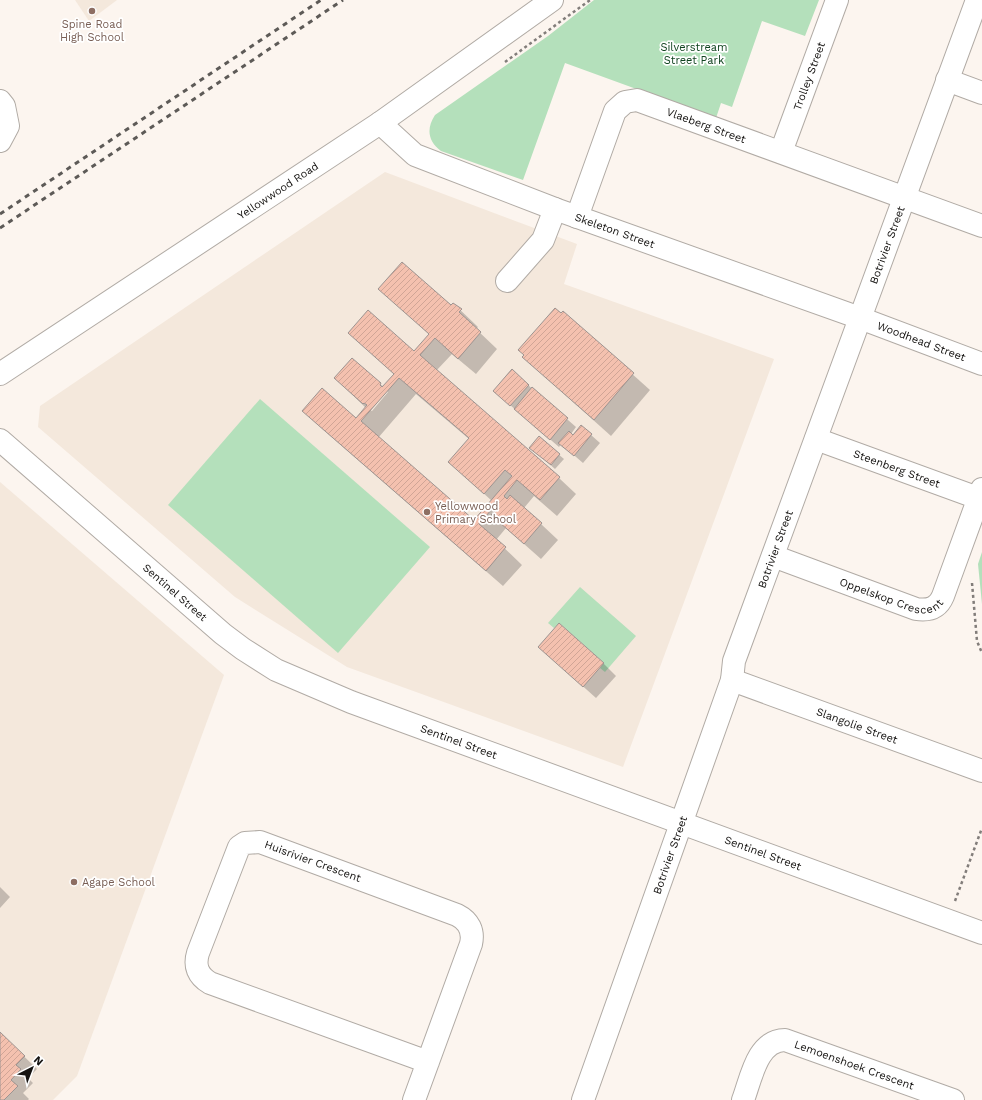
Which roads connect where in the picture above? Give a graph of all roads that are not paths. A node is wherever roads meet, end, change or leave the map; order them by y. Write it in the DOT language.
graph roads {
  1 [pos="552,0"];
  2 [pos="837,0"];
  3 [pos="977,0"];
  4 [pos="947,80"];
  5 [pos="982,93"];
  6 [pos="0,101"];
  7 [pos="380,123"];
  8 [pos="0,141"];
  9 [pos="781,152"];
  10 [pos="904,198"];
  11 [pos="555,209"];
  12 [pos="577,216"];
  13 [pos="982,226"];
  14 [pos="507,281"];
  15 [pos="860,318"];
  16 [pos="982,364"];
  17 [pos="0,374"];
  18 [pos="816,439"];
  19 [pos="0,440"];
  20 [pos="980,493"];
  21 [pos="773,556"];
  22 [pos="732,680"];
  23 [pos="982,771"];
  24 [pos="680,822"];
  25 [pos="982,933"];
  26 [pos="428,1062"];
  27 [pos="414,1100"];
  28 [pos="582,1100"];
  29 [pos="743,1100"];
  30 [pos="953,1100"];
  1 -- 7 [label="street, Yellowwood Road"];
  2 -- 9 [label="street, Trolley Street"];
  3 -- 4 [label="street, Botrivier Street"];
  4 -- 5 [label="street"];
  4 -- 10 [label="street, Botrivier Street"];
  6 -- 8 [label="street"];
  7 -- 11 [label="street, Skeleton Street"];
  7 -- 17 [label="street, Yellowwood Road"];
  9 -- 10 [label="street, Vlaeberg Street"];
  9 -- 12 [label="street, Vlaeberg Street"];
  10 -- 13 [label="street, Vlaeberg Street"];
  10 -- 15 [label="street, Botrivier Street"];
  11 -- 12 [label="street, Skeleton Street"];
  11 -- 14 [label="street"];
  12 -- 15 [label="street, Skeleton Street"];
  15 -- 16 [label="street, Woodhead Street"];
  15 -- 18 [label="street, Botrivier Street"];
  18 -- 20 [label="street, Steenberg Street"];
  18 -- 21 [label="street, Botrivier Street"];
  19 -- 24 [label="street, Sentinel Street"];
  20 -- 21 [label="street, Oppelskop Crescent"];
  21 -- 22 [label="street, Botrivier Street"];
  22 -- 23 [label="street, Slangolie Street"];
  22 -- 24 [label="street, Botrivier Street"];
  24 -- 25 [label="street, Sentinel Street"];
  24 -- 28 [label="street, Botrivier Street"];
  26 -- 26 [label="street, Huisrivier Crescent"];
  26 -- 27 [label="street, Huisrivier Crescent"];
  29 -- 30 [label="street, Lemoenshoek Crescent"];
}
